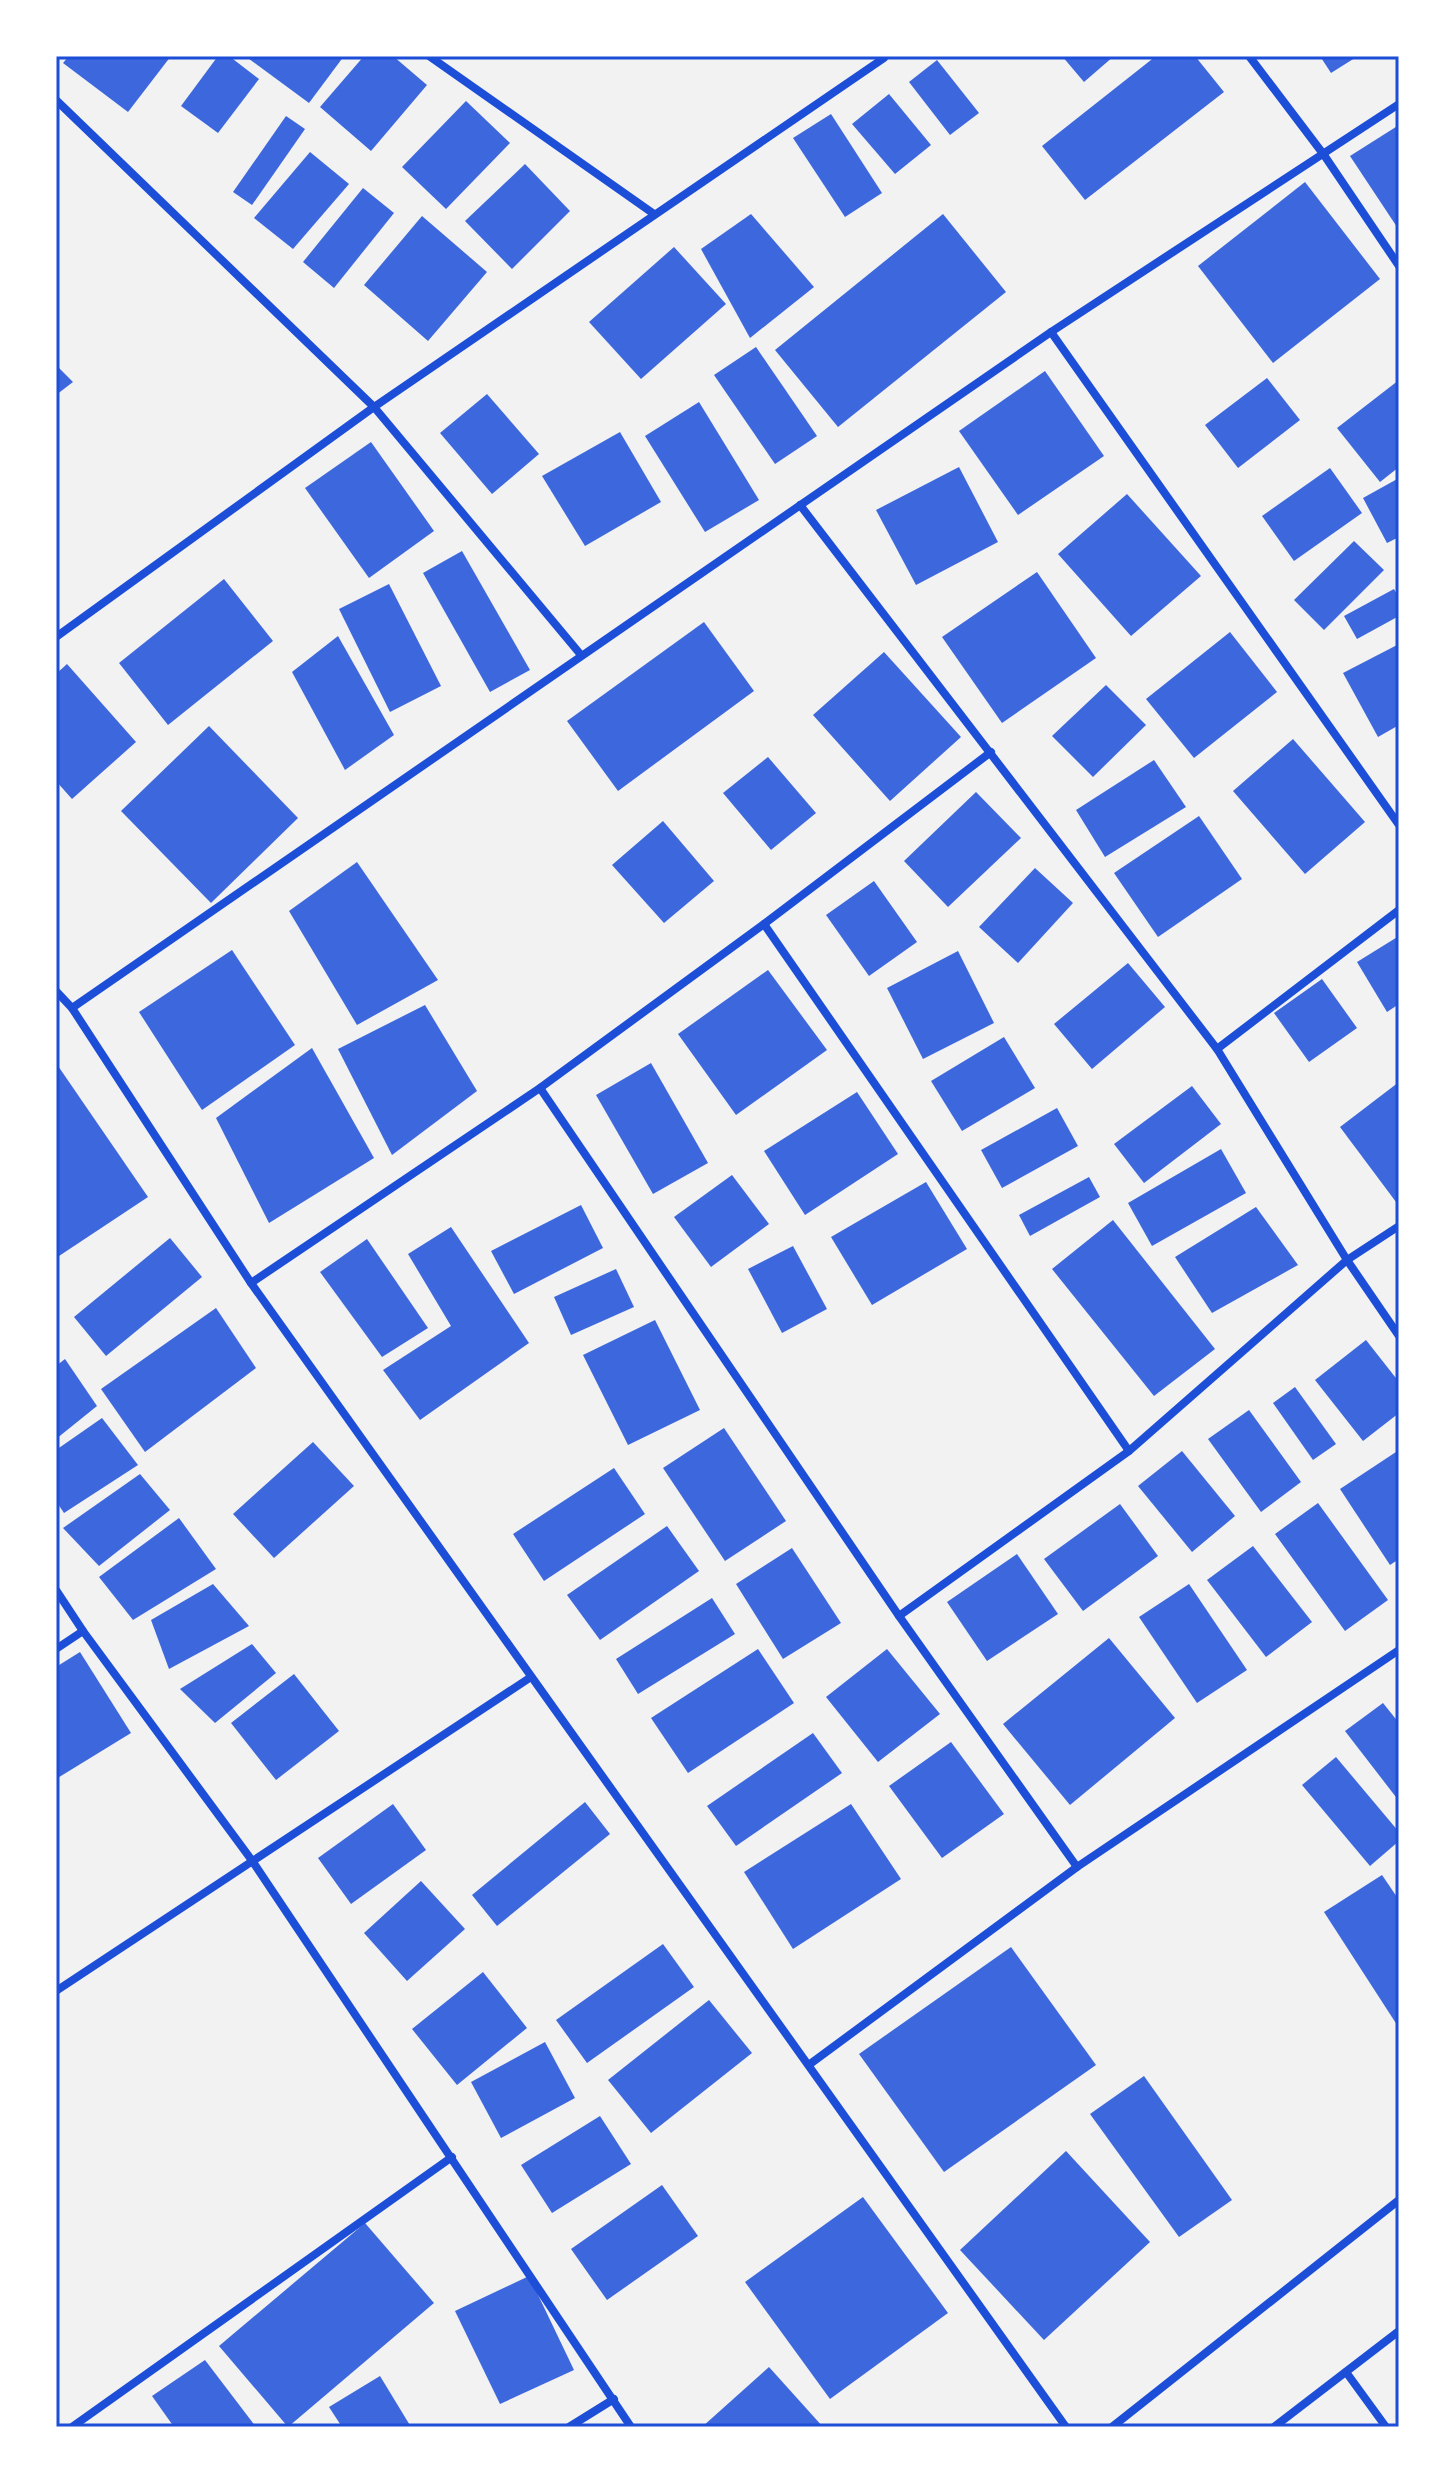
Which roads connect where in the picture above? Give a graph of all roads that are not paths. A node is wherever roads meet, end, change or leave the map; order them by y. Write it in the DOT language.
graph roads {
  1 [pos="429,56"];
  2 [pos="1249,56"];
  3 [pos="885,57"];
  4 [pos="56,100"];
  5 [pos="1399,104"];
  6 [pos="1324,155"];
  7 [pos="654,214"];
  8 [pos="1399,266"];
  9 [pos="1051,332"];
  10 [pos="374,407"];
  11 [pos="800,505"];
  12 [pos="56,637"];
  13 [pos="581,655"];
  14 [pos="991,752"];
  15 [pos="1399,825"];
  16 [pos="1399,910"];
  17 [pos="764,924"];
  18 [pos="56,991"];
  19 [pos="72,1008"];
  20 [pos="1217,1049"];
  21 [pos="540,1088"];
  22 [pos="1399,1226"];
  23 [pos="1347,1260"];
  24 [pos="251,1283"];
  25 [pos="1399,1336"];
  26 [pos="1129,1451"];
  27 [pos="56,1590"];
  28 [pos="899,1616"];
  29 [pos="83,1631"];
  30 [pos="56,1649"];
  31 [pos="1399,1650"];
  32 [pos="531,1677"];
  33 [pos="253,1862"];
  34 [pos="1077,1867"];
  35 [pos="56,1991"];
  36 [pos="810,2064"];
  37 [pos="452,2157"];
  38 [pos="1399,2200"];
  39 [pos="1399,2331"];
  40 [pos="1346,2372"];
  41 [pos="614,2399"];
  42 [pos="72,2427"];
  43 [pos="569,2427"];
  44 [pos="631,2427"];
  45 [pos="1066,2427"];
  46 [pos="1112,2427"];
  47 [pos="1274,2427"];
  48 [pos="1386,2427"];
  1 -- 7 [label="street"];
  2 -- 6 [label="street"];
  3 -- 7 [label="street"];
  4 -- 10 [label="street"];
  5 -- 6 [label="street"];
  6 -- 8 [label="street"];
  6 -- 9 [label="street"];
  7 -- 10 [label="street"];
  9 -- 11 [label="street"];
  9 -- 15 [label="street"];
  10 -- 12 [label="street"];
  10 -- 13 [label="street"];
  11 -- 13 [label="street"];
  11 -- 14 [label="street"];
  13 -- 19 [label="street"];
  14 -- 17 [label="street"];
  14 -- 20 [label="street"];
  16 -- 20 [label="street"];
  17 -- 21 [label="street"];
  17 -- 26 [label="street"];
  18 -- 19 [label="street"];
  19 -- 24 [label="street"];
  20 -- 23 [label="street"];
  21 -- 24 [label="street"];
  21 -- 28 [label="street"];
  22 -- 23 [label="street"];
  23 -- 25 [label="street"];
  23 -- 26 [label="street"];
  24 -- 32 [label="street"];
  26 -- 28 [label="street"];
  27 -- 29 [label="street"];
  28 -- 34 [label="street"];
  29 -- 30 [label="street"];
  29 -- 33 [label="street"];
  31 -- 34 [label="street"];
  32 -- 33 [label="street"];
  32 -- 36 [label="street"];
  33 -- 35 [label="street"];
  33 -- 37 [label="street"];
  34 -- 36 [label="street"];
  36 -- 45 [label="street"];
  37 -- 41 [label="street"];
  37 -- 42 [label="street"];
  38 -- 46 [label="street"];
  39 -- 40 [label="street"];
  40 -- 47 [label="street"];
  40 -- 48 [label="street"];
  41 -- 43 [label="street"];
  41 -- 44 [label="street"];
}
